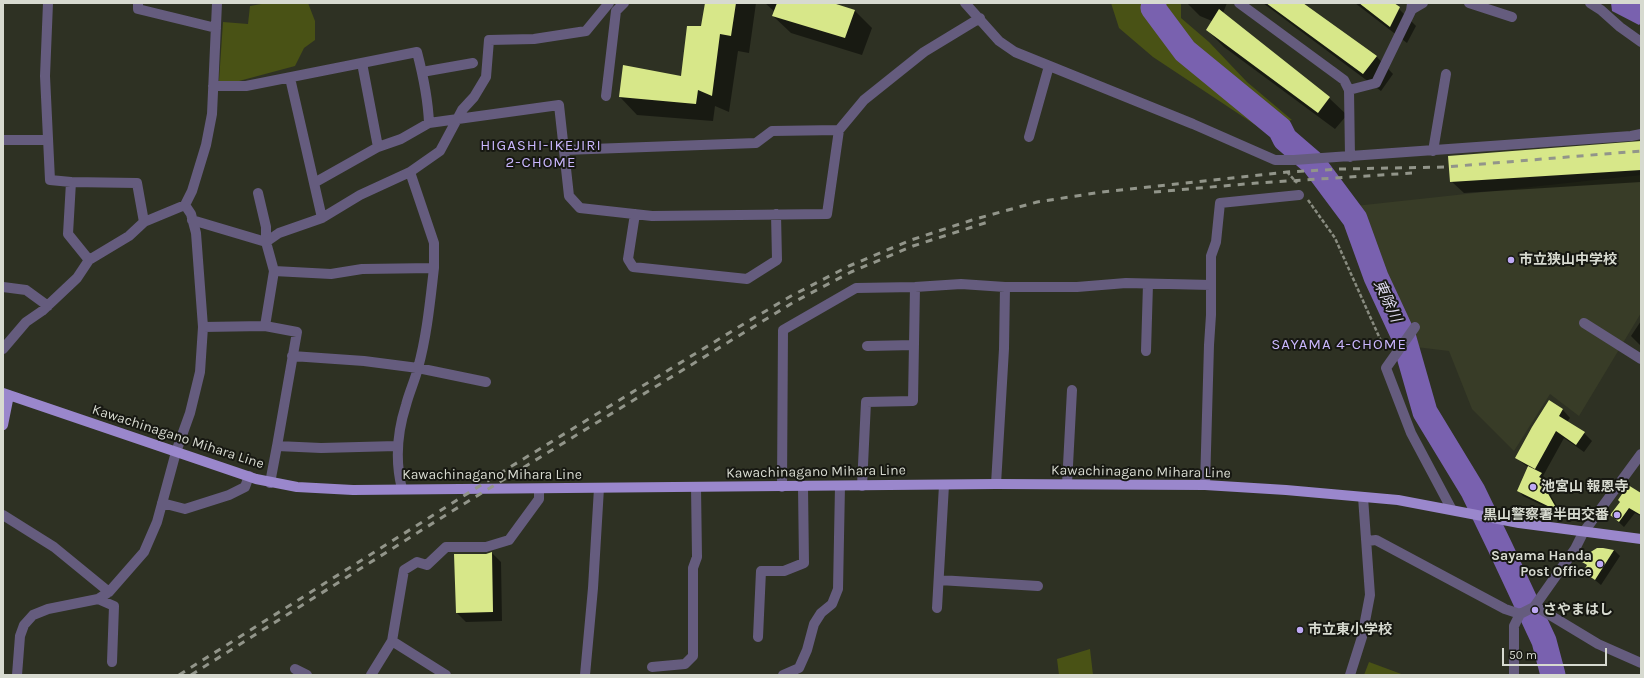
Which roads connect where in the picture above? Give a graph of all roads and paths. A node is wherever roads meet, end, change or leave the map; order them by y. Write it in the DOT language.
graph roads {
  1 [pos="48,3"];
  2 [pos="138,3"];
  3 [pos="217,3"];
  4 [pos="609,3"];
  5 [pos="624,3"];
  6 [pos="965,3"];
  7 [pos="1239,3"];
  8 [pos="1423,3"];
  9 [pos="1469,3"];
  10 [pos="1590,3"];
  11 [pos="1412,6"];
  12 [pos="1512,17"];
  13 [pos="980,18"];
  14 [pos="216,28"];
  15 [pos="1641,42"];
  16 [pos="362,63"];
  17 [pos="473,63"];
  18 [pos="1049,66"];
  19 [pos="422,72"];
  20 [pos="1446,74"];
  21 [pos="290,78"];
  22 [pos="213,86"];
  23 [pos="1349,90"];
  24 [pos="606,96"];
  25 [pos="457,119"];
  26 [pos="429,123"];
  27 [pos="839,130"];
  28 [pos="1641,134"];
  29 [pos="1029,137"];
  30 [pos="3,140"];
  31 [pos="48,140"];
  32 [pos="378,147"];
  33 [pos="564,150"];
  34 [pos="1433,150"];
  35 [pos="1350,157"];
  36 [pos="1274,160"];
  37 [pos="410,172"];
  38 [pos="71,182"];
  39 [pos="314,183"];
  40 [pos="258,193"];
  41 [pos="1303,194"];
  42 [pos="185,204"];
  43 [pos="634,214"];
  44 [pos="776,214"];
  45 [pos="322,218"];
  46 [pos="192,220"];
  47 [pos="144,222"];
  48 [pos="266,242"];
  49 [pos="89,260"];
  50 [pos="434,268"];
  51 [pos="274,271"];
  52 [pos="1148,284"];
  53 [pos="1211,285"];
  54 [pos="3,287"];
  55 [pos="915,287"];
  56 [pos="1005,287"];
  57 [pos="48,306"];
  58 [pos="1584,323"];
  59 [pos="265,326"];
  60 [pos="203,327"];
  61 [pos="1413,330"];
  62 [pos="914,345"];
  63 [pos="867,346"];
  64 [pos="3,349"];
  65 [pos="1146,350"];
  66 [pos="292,356"];
  67 [pos="1641,359"];
  68 [pos="1389,362"];
  69 [pos="418,368"];
  70 [pos="486,382"];
  71 [pos="1072,390"];
  72 [pos="6,394"];
  73 [pos="3,425"];
  74 [pos="277,446"];
  75 [pos="397,446"];
  76 [pos="176,452"];
  77 [pos="1641,454"];
  78 [pos="249,476"];
  79 [pos="270,483"];
  80 [pos="996,484"];
  81 [pos="1067,484"];
  82 [pos="944,485"];
  83 [pos="1205,485"];
  84 [pos="840,486"];
  85 [pos="862,486"];
  86 [pos="782,487"];
  87 [pos="804,487"];
  88 [pos="599,488"];
  89 [pos="696,488"];
  90 [pos="402,489"];
  91 [pos="539,489"];
  92 [pos="1363,497"];
  93 [pos="162,503"];
  94 [pos="1452,510"];
  95 [pos="3,516"];
  96 [pos="1583,533"];
  97 [pos="1641,540"];
  98 [pos="1366,541"];
  99 [pos="939,580"];
  100 [pos="1038,586"];
  101 [pos="109,592"];
  102 [pos="98,598"];
  103 [pos="937,608"];
  104 [pos="1529,609"];
  105 [pos="758,638"];
  106 [pos="392,640"];
  107 [pos="112,662"];
  108 [pos="1641,663"];
  109 [pos="652,668"];
  110 [pos="295,669"];
  111 [pos="17,675"];
  112 [pos="307,675"];
  113 [pos="371,675"];
  114 [pos="446,675"];
  115 [pos="585,675"];
  116 [pos="783,675"];
  117 [pos="1350,675"];
  118 [pos="1514,675"];
  1 -- 31 [label="street"];
  2 -- 14 [label="street"];
  3 -- 14 [label="street"];
  4 -- 25 [label="street"];
  5 -- 24 [label="street"];
  6 -- 13 [label="street"];
  7 -- 23 [label="street"];
  8 -- 11 [label="street"];
  9 -- 12 [label="street"];
  10 -- 15 [label="street"];
  11 -- 23 [label="street"];
  13 -- 18 [label="street"];
  13 -- 27 [label="street"];
  14 -- 22 [label="street"];
  16 -- 19 [label="street"];
  16 -- 21 [label="street"];
  16 -- 32 [label="street"];
  17 -- 19 [label="street"];
  18 -- 29 [label="street"];
  18 -- 36 [label="street"];
  19 -- 26 [label="street"];
  20 -- 34 [label="street"];
  21 -- 22 [label="street"];
  21 -- 39 [label="street"];
  22 -- 42 [label="street"];
  23 -- 35 [label="street"];
  25 -- 26 [label="street"];
  25 -- 33 [label="street"];
  25 -- 37 [label="street"];
  26 -- 32 [label="street"];
  27 -- 33 [label="street"];
  27 -- 44 [label="street"];
  28 -- 34 [label="street"];
  30 -- 31 [label="street"];
  31 -- 38 [label="street"];
  32 -- 39 [label="street"];
  33 -- 43 [label="street"];
  34 -- 35 [label="street"];
  35 -- 36 [label="street"];
  36 -- 41 [label="path"];
  37 -- 45 [label="street"];
  37 -- 50 [label="street"];
  38 -- 47 [label="street"];
  38 -- 49 [label="street"];
  39 -- 45 [label="street"];
  40 -- 48 [label="street"];
  41 -- 53 [label="street"];
  41 -- 68 [label="path"];
  42 -- 46 [label="street"];
  42 -- 47 [label="street"];
  43 -- 44 [label="street"];
  43 -- 44 [label="street"];
  45 -- 48 [label="street"];
  46 -- 48 [label="street"];
  46 -- 60 [label="street"];
  47 -- 49 [label="street"];
  48 -- 51 [label="street"];
  49 -- 57 [label="street"];
  50 -- 51 [label="street"];
  50 -- 69 [label="street"];
  51 -- 59 [label="street"];
  52 -- 53 [label="street"];
  52 -- 56 [label="street"];
  52 -- 65 [label="street"];
  53 -- 83 [label="street"];
  54 -- 57 [label="street"];
  55 -- 56 [label="street"];
  55 -- 62 [label="street"];
  55 -- 86 [label="street"];
  56 -- 80 [label="street"];
  57 -- 64 [label="street"];
  58 -- 67 [label="street"];
  59 -- 60 [label="street"];
  59 -- 66 [label="street"];
  60 -- 76 [label="street"];
  61 -- 68 [label="street"];
  62 -- 63 [label="street"];
  62 -- 85 [label="street"];
  66 -- 69 [label="street"];
  66 -- 74 [label="street"];
  68 -- 94 [label="street"];
  69 -- 70 [label="street"];
  69 -- 75 [label="street"];
  71 -- 81 [label="street"];
  72 -- 73 [label="main road"];
  72 -- 76 [label="main road, Kawachinagano Mihara Line"];
  74 -- 75 [label="street"];
  74 -- 79 [label="street"];
  75 -- 90 [label="street"];
  76 -- 78 [label="main road, Kawachinagano Mihara Line"];
  76 -- 93 [label="street"];
  77 -- 96 [label="street"];
  78 -- 79 [label="main road, Kawachinagano Mihara Line"];
  78 -- 93 [label="street"];
  79 -- 90 [label="main road, Kawachinagano Mihara Line"];
  80 -- 81 [label="main road, Kawachinagano Mihara Line"];
  80 -- 82 [label="main road, Kawachinagano Mihara Line"];
  81 -- 83 [label="main road, Kawachinagano Mihara Line"];
  82 -- 85 [label="main road, Kawachinagano Mihara Line"];
  82 -- 99 [label="street"];
  83 -- 92 [label="main road, Kawachinagano Mihara Line"];
  84 -- 85 [label="main road, Kawachinagano Mihara Line"];
  84 -- 87 [label="main road, Kawachinagano Mihara Line"];
  84 -- 116 [label="street"];
  86 -- 87 [label="main road, Kawachinagano Mihara Line"];
  86 -- 89 [label="main road, Kawachinagano Mihara Line"];
  87 -- 105 [label="street"];
  88 -- 89 [label="main road, Kawachinagano Mihara Line"];
  88 -- 91 [label="main road, Kawachinagano Mihara Line"];
  88 -- 115 [label="street"];
  89 -- 109 [label="street"];
  90 -- 91 [label="main road, Kawachinagano Mihara Line"];
  91 -- 106 [label="street"];
  92 -- 94 [label="main road, Kawachinagano Mihara Line"];
  92 -- 98 [label="street"];
  93 -- 101 [label="street"];
  94 -- 96 [label="main road, Kawachinagano Mihara Line"];
  95 -- 101 [label="street"];
  96 -- 97 [label="main road, Kawachinagano Mihara Line"];
  96 -- 104 [label="street"];
  98 -- 104 [label="street"];
  98 -- 117 [label="street"];
  99 -- 100 [label="street"];
  99 -- 103 [label="street"];
  101 -- 102 [label="street"];
  102 -- 107 [label="street"];
  102 -- 111 [label="street"];
  104 -- 108 [label="street"];
  104 -- 118 [label="street"];
  106 -- 113 [label="street"];
  106 -- 114 [label="street"];
  110 -- 112 [label="street"];
}
